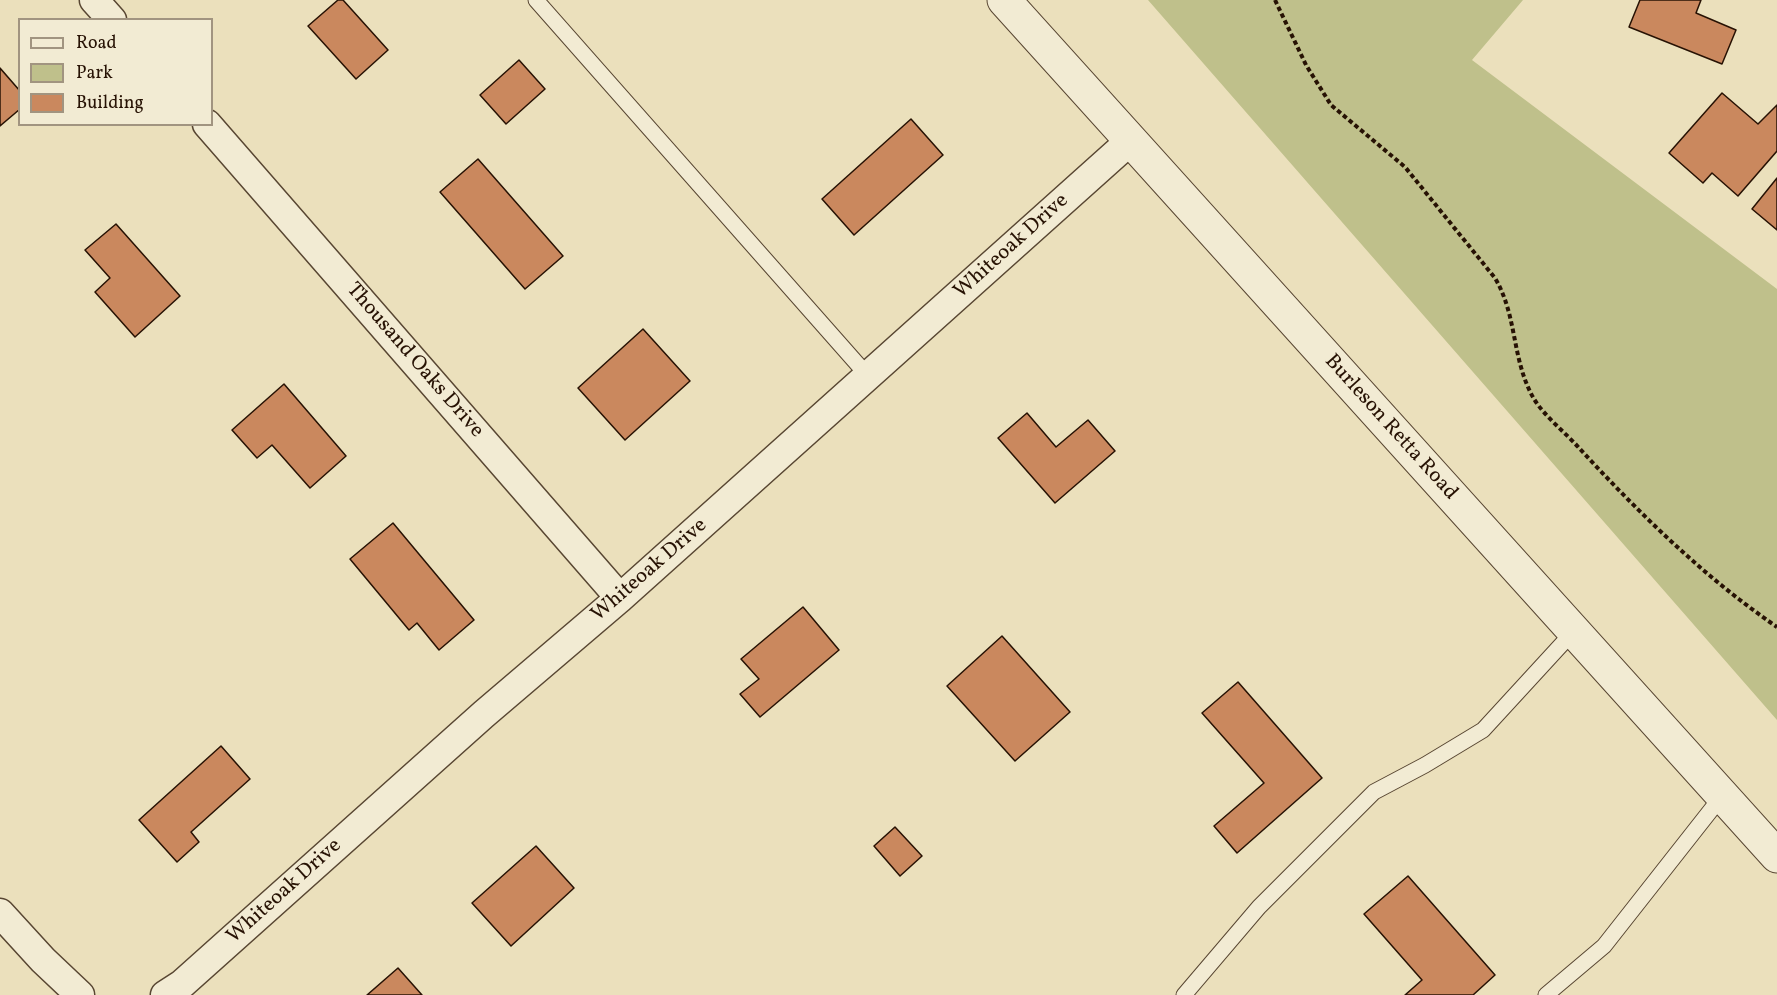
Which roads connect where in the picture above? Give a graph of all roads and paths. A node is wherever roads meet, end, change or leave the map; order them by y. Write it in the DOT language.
graph roads {
  1 [pos="94,0"];
  2 [pos="536,0"];
  3 [pos="1004,0"];
  4 [pos="1275,0"];
  5 [pos="110,18"];
  6 [pos="209,126"];
  7 [pos="1130,141"];
  8 [pos="868,375"];
  9 [pos="620,598"];
  10 [pos="1777,627"];
  11 [pos="1573,632"];
  12 [pos="1722,796"];
  13 [pos="1777,856"];
  14 [pos="0,913"];
  15 [pos="80,995"];
  16 [pos="165,995"];
  17 [pos="1184,995"];
  18 [pos="1546,995"];
  1 -- 5 [label="street"];
  2 -- 8 [label="lane"];
  3 -- 7 [label="street, Burleson Retta Road"];
  4 -- 10 [label="path"];
  6 -- 9 [label="street, Thousand Oaks Drive"];
  7 -- 8 [label="street, Whiteoak Drive"];
  7 -- 11 [label="street, Burleson Retta Road"];
  8 -- 9 [label="street, Whiteoak Drive"];
  9 -- 16 [label="street, Whiteoak Drive"];
  11 -- 12 [label="street, Burleson Retta Road"];
  11 -- 17 [label="lane"];
  12 -- 13 [label="street, Burleson Retta Road"];
  12 -- 18 [label="lane"];
  14 -- 15 [label="street"];
}
